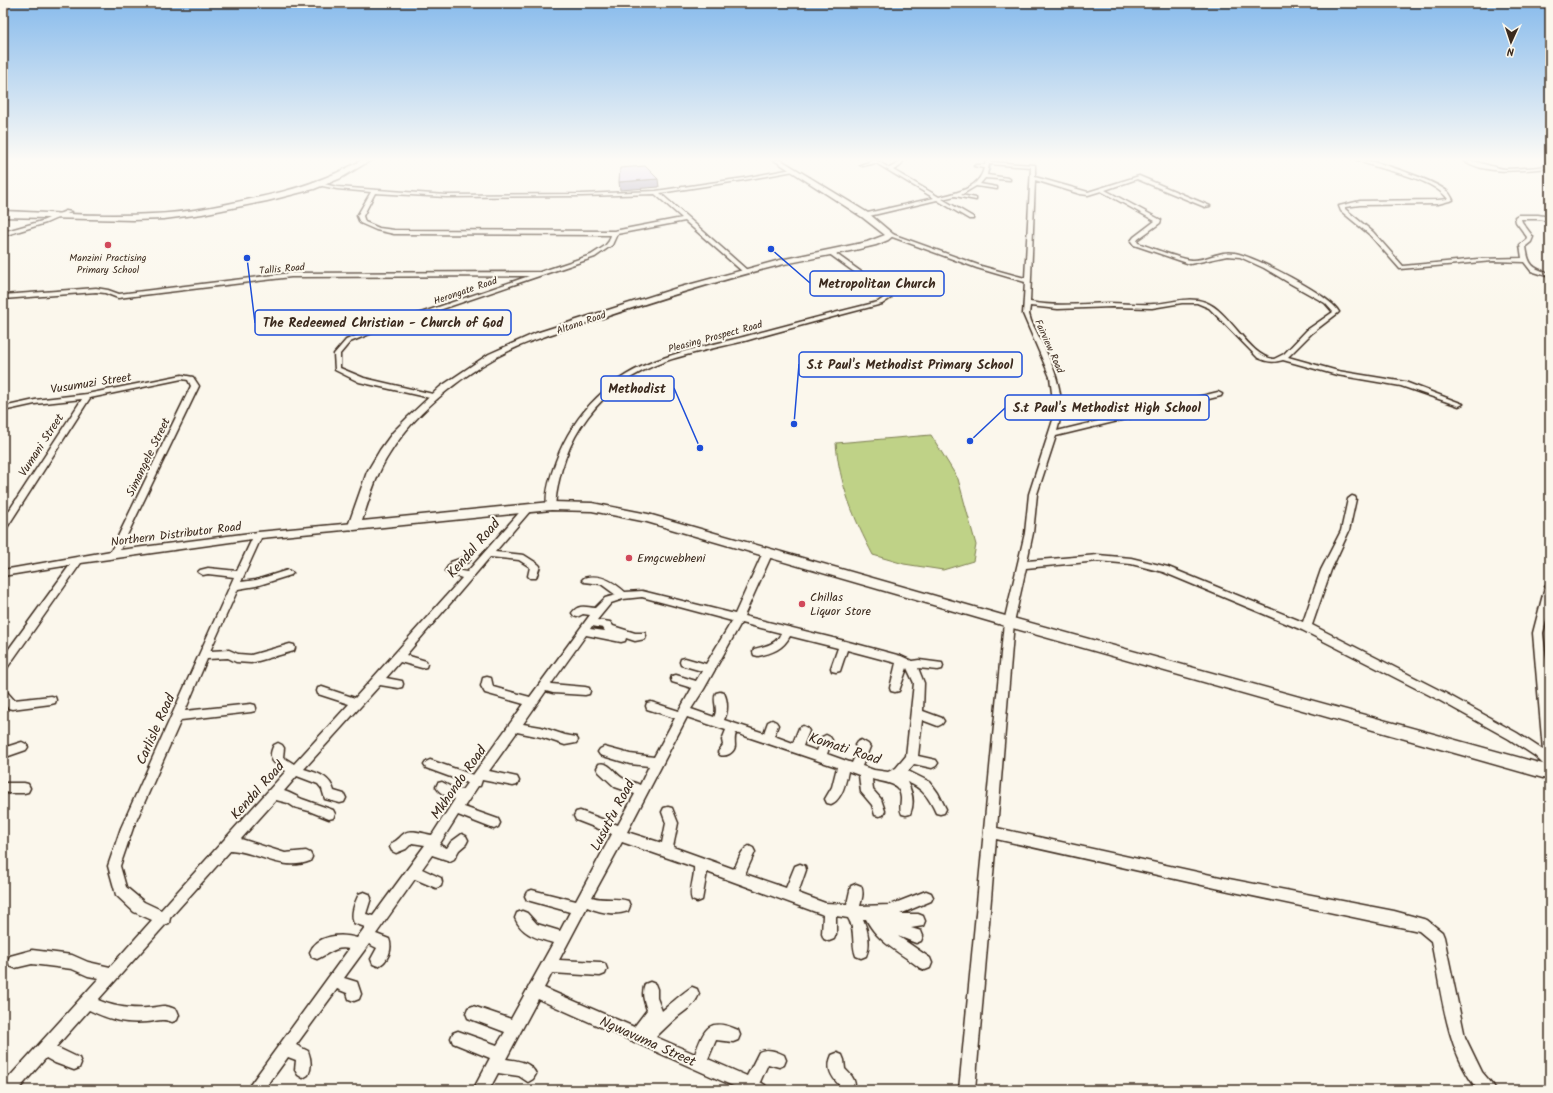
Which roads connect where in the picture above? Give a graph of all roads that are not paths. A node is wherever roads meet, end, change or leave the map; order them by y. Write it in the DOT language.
graph roads {
  1 [pos="18,211"];
  2 [pos="203,211"];
  3 [pos="362,211"];
  4 [pos="677,211"];
  5 [pos="859,211"];
  6 [pos="882,211"];
  7 [pos="959,211"];
  8 [pos="1030,211"];
  9 [pos="1141,211"];
  10 [pos="1344,211"];
  11 [pos="3,214"];
  12 [pos="64,214"];
  13 [pos="865,215"];
  14 [pos="971,218"];
  15 [pos="686,219"];
  16 [pos="1550,219"];
  17 [pos="614,233"];
  18 [pos="3,234"];
  19 [pos="890,236"];
  20 [pos="830,252"];
  21 [pos="1524,260"];
  22 [pos="745,272"];
  23 [pos="541,274"];
  24 [pos="1550,276"];
  25 [pos="1027,281"];
  26 [pos="3,297"];
  27 [pos="1026,303"];
  28 [pos="1283,358"];
  29 [pos="182,377"];
  30 [pos="1218,394"];
  31 [pos="87,396"];
  32 [pos="434,397"];
  33 [pos="1459,404"];
  34 [pos="3,408"];
  35 [pos="1052,434"];
  36 [pos="1352,499"];
  37 [pos="551,506"];
  38 [pos="528,508"];
  39 [pos="354,526"];
  40 [pos="3,527"];
  41 [pos="258,536"];
  42 [pos="768,552"];
  43 [pos="114,554"];
  44 [pos="488,554"];
  45 [pos="78,560"];
  46 [pos="465,560"];
  47 [pos="1022,565"];
  48 [pos="203,572"];
  49 [pos="3,573"];
  50 [pos="288,573"];
  51 [pos="240,574"];
  52 [pos="470,575"];
  53 [pos="532,576"];
  54 [pos="587,580"];
  55 [pos="235,586"];
  56 [pos="1550,587"];
  57 [pos="623,596"];
  58 [pos="577,613"];
  59 [pos="738,619"];
  60 [pos="590,622"];
  61 [pos="1009,622"];
  62 [pos="1306,627"];
  63 [pos="787,631"];
  64 [pos="641,636"];
  65 [pos="620,638"];
  66 [pos="845,645"];
  67 [pos="290,648"];
  68 [pos="758,652"];
  69 [pos="203,655"];
  70 [pos="398,657"];
  71 [pos="901,660"];
  72 [pos="685,662"];
  73 [pos="422,664"];
  74 [pos="911,665"];
  75 [pos="3,666"];
  76 [pos="938,666"];
  77 [pos="708,668"];
  78 [pos="836,668"];
  79 [pos="378,680"];
  80 [pos="676,680"];
  81 [pos="488,681"];
  82 [pos="398,684"];
  83 [pos="544,686"];
  84 [pos="700,686"];
  85 [pos="895,688"];
  86 [pos="322,691"];
  87 [pos="585,691"];
  88 [pos="3,695"];
  89 [pos="720,696"];
  90 [pos="51,700"];
  91 [pos="532,702"];
  92 [pos="357,703"];
  93 [pos="651,706"];
  94 [pos="251,708"];
  95 [pos="683,714"];
  96 [pos="917,714"];
  97 [pos="178,716"];
  98 [pos="938,721"];
  99 [pos="717,722"];
  100 [pos="772,725"];
  101 [pos="515,727"];
  102 [pos="733,727"];
  103 [pos="803,731"];
  104 [pos="767,739"];
  105 [pos="572,740"];
  106 [pos="826,740"];
  107 [pos="861,745"];
  108 [pos="22,747"];
  109 [pos="278,748"];
  110 [pos="796,749"];
  111 [pos="604,752"];
  112 [pos="724,752"];
  113 [pos="3,753"];
  114 [pos="820,757"];
  115 [pos="912,758"];
  116 [pos="656,762"];
  117 [pos="932,763"];
  118 [pos="1550,764"];
  119 [pos="430,765"];
  120 [pos="843,765"];
  121 [pos="602,768"];
  122 [pos="295,770"];
  123 [pos="860,770"];
  124 [pos="1550,773"];
  125 [pos="895,775"];
  126 [pos="478,779"];
  127 [pos="513,781"];
  128 [pos="442,787"];
  129 [pos="3,788"];
  130 [pos="24,788"];
  131 [pos="642,792"];
  132 [pos="274,794"];
  133 [pos="466,796"];
  134 [pos="340,798"];
  135 [pos="831,799"];
  136 [pos="456,809"];
  137 [pos="940,809"];
  138 [pos="906,810"];
  139 [pos="879,811"];
  140 [pos="668,812"];
  141 [pos="329,814"];
  142 [pos="580,816"];
  143 [pos="494,824"];
  144 [pos="990,832"];
  145 [pos="620,833"];
  146 [pos="462,840"];
  147 [pos="229,844"];
  148 [pos="432,845"];
  149 [pos="396,847"];
  150 [pos="665,850"];
  151 [pos="749,852"];
  152 [pos="306,857"];
  153 [pos="700,863"];
  154 [pos="800,870"];
  155 [pos="413,872"];
  156 [pos="737,876"];
  157 [pos="436,882"];
  158 [pos="856,890"];
  159 [pos="532,896"];
  160 [pos="697,896"];
  161 [pos="789,896"];
  162 [pos="926,897"];
  163 [pos="364,898"];
  164 [pos="582,904"];
  165 [pos="623,906"];
  166 [pos="825,909"];
  167 [pos="851,911"];
  168 [pos="870,913"];
  169 [pos="164,918"];
  170 [pos="522,918"];
  171 [pos="886,921"];
  172 [pos="918,921"];
  173 [pos="375,924"];
  174 [pos="829,934"];
  175 [pos="916,936"];
  176 [pos="563,939"];
  177 [pos="363,941"];
  178 [pos="861,951"];
  179 [pos="316,952"];
  180 [pos="378,959"];
  181 [pos="15,961"];
  182 [pos="925,963"];
  183 [pos="549,966"];
  184 [pos="600,970"];
  185 [pos="112,974"];
  186 [pos="334,980"];
  187 [pos="650,989"];
  188 [pos="535,991"];
  189 [pos="354,994"];
  190 [pos="692,994"];
  191 [pos="86,1002"];
  192 [pos="473,1013"];
  193 [pos="172,1015"];
  194 [pos="515,1028"];
  195 [pos="733,1036"];
  196 [pos="640,1037"];
  197 [pos="458,1038"];
  198 [pos="285,1048"];
  199 [pos="43,1050"];
  200 [pos="497,1059"];
  201 [pos="778,1060"];
  202 [pos="837,1060"];
  203 [pos="74,1063"];
  204 [pos="699,1063"];
  205 [pos="303,1070"];
  206 [pos="528,1074"];
  207 [pos="755,1088"];
  208 [pos="8,1090"];
  209 [pos="255,1090"];
  210 [pos="481,1090"];
  211 [pos="846,1090"];
  212 [pos="967,1090"];
  213 [pos="1488,1090"];
  1 -- 12 [label="highway"];
  2 -- 12 [label="highway"];
  3 -- 17 [label="street"];
  4 -- 15 [label="street"];
  5 -- 13 [label="main road"];
  6 -- 13 [label="street"];
  7 -- 14 [label="street"];
  8 -- 25 [label="street, Fairview Road"];
  9 -- 28 [label="street"];
  10 -- 21 [label="street"];
  11 -- 12 [label="highway"];
  12 -- 18 [label="street"];
  13 -- 19 [label="main road"];
  15 -- 17 [label="street"];
  15 -- 22 [label="street"];
  16 -- 21 [label="street"];
  17 -- 23 [label="street, Herongate Road"];
  19 -- 20 [label="main road, Altana Road"];
  19 -- 25 [label="street"];
  20 -- 22 [label="main road, Altana Road"];
  20 -- 37 [label="street, Pleasing Prospect Road"];
  21 -- 24 [label="street"];
  22 -- 32 [label="main road, Altana Road"];
  23 -- 26 [label="street, Tallis Road"];
  23 -- 32 [label="street, Herongate Road"];
  25 -- 27 [label="street, Fairview Road"];
  27 -- 28 [label="street"];
  27 -- 35 [label="street, Fairview Road"];
  28 -- 33 [label="street"];
  29 -- 31 [label="street, Vusumuzi Street"];
  29 -- 43 [label="street, Simangele Street"];
  30 -- 35 [label="street"];
  31 -- 34 [label="street, Vusumuzi Street"];
  31 -- 40 [label="street, Vumani Street"];
  32 -- 39 [label="main road, Altana Road"];
  35 -- 47 [label="street, Fairview Road"];
  36 -- 62 [label="street"];
  37 -- 38 [label="main road"];
  37 -- 42 [label="main road"];
  38 -- 39 [label="main road"];
  38 -- 44 [label="street, Kendal Road"];
  39 -- 41 [label="street, Northern Distributor Road"];
  41 -- 43 [label="street, Northern Distributor Road"];
  41 -- 51 [label="street, Carlisle Road"];
  42 -- 59 [label="street, Lusutfu Road"];
  42 -- 61 [label="main road"];
  43 -- 45 [label="street, Northern Distributor Road"];
  44 -- 52 [label="street, Kendal Road"];
  44 -- 53 [label="street"];
  45 -- 49 [label="street, Northern Distributor Road"];
  45 -- 75 [label="street"];
  46 -- 52 [label="street"];
  47 -- 61 [label="street, Fairview Road"];
  47 -- 62 [label="street"];
  48 -- 51 [label="street"];
  50 -- 55 [label="street"];
  51 -- 55 [label="street, Carlisle Road"];
  52 -- 70 [label="street, Kendal Road"];
  54 -- 57 [label="street"];
  55 -- 69 [label="street, Carlisle Road"];
  56 -- 118 [label="street"];
  57 -- 59 [label="street, Mkhondo Road"];
  57 -- 60 [label="street, Mkhondo Road"];
  58 -- 60 [label="street"];
  59 -- 63 [label="street"];
  59 -- 77 [label="street, Lusutfu Road"];
  60 -- 64 [label="street"];
  60 -- 65 [label="street"];
  60 -- 83 [label="street, Mkhondo Road"];
  61 -- 124 [label="main road"];
  61 -- 144 [label="street, Fairview Road"];
  62 -- 118 [label="street"];
  63 -- 66 [label="street"];
  63 -- 68 [label="street"];
  66 -- 71 [label="street"];
  66 -- 78 [label="street"];
  67 -- 69 [label="street"];
  69 -- 97 [label="street, Carlisle Road"];
  70 -- 73 [label="street"];
  70 -- 79 [label="street, Kendal Road"];
  71 -- 74 [label="street"];
  71 -- 85 [label="street"];
  72 -- 77 [label="street"];
  74 -- 76 [label="street"];
  74 -- 96 [label="street"];
  77 -- 84 [label="street, Lusutfu Road"];
  79 -- 82 [label="street"];
  79 -- 92 [label="street, Kendal Road"];
  80 -- 84 [label="street"];
  81 -- 91 [label="street"];
  83 -- 87 [label="street"];
  83 -- 91 [label="street, Mkhondo Road"];
  84 -- 95 [label="street, Lusutfu Road"];
  86 -- 92 [label="street"];
  88 -- 90 [label="street"];
  89 -- 99 [label="street"];
  91 -- 101 [label="street, Mkhondo Road"];
  92 -- 122 [label="street, Kendal Road"];
  93 -- 95 [label="street, Komati Road"];
  94 -- 97 [label="street"];
  95 -- 99 [label="street, Komati Road"];
  95 -- 116 [label="street, Lusutfu Road"];
  96 -- 98 [label="street"];
  96 -- 115 [label="street"];
  97 -- 169 [label="street, Carlisle Road"];
  99 -- 102 [label="street, Komati Road"];
  100 -- 104 [label="street"];
  101 -- 105 [label="street"];
  101 -- 126 [label="street, Mkhondo Road"];
  102 -- 104 [label="street, Komati Road"];
  102 -- 112 [label="street"];
  103 -- 110 [label="street"];
  104 -- 110 [label="street, Komati Road"];
  106 -- 114 [label="street"];
  107 -- 123 [label="street"];
  108 -- 113 [label="street"];
  109 -- 122 [label="street"];
  110 -- 114 [label="street, Komati Road"];
  111 -- 116 [label="street"];
  114 -- 120 [label="street, Komati Road"];
  115 -- 117 [label="street"];
  115 -- 125 [label="street"];
  116 -- 131 [label="street, Lusutfu Road"];
  119 -- 126 [label="street"];
  120 -- 123 [label="street, Komati Road"];
  120 -- 135 [label="street"];
  121 -- 131 [label="street"];
  122 -- 132 [label="street, Kendal Road"];
  122 -- 134 [label="street"];
  123 -- 125 [label="street, Komati Road"];
  123 -- 139 [label="street"];
  125 -- 137 [label="street"];
  125 -- 138 [label="street"];
  126 -- 127 [label="street"];
  126 -- 133 [label="street, Mkhondo Road"];
  128 -- 133 [label="street"];
  129 -- 130 [label="street"];
  131 -- 145 [label="street, Lusutfu Road"];
  132 -- 141 [label="street"];
  132 -- 147 [label="street, Kendal Road"];
  133 -- 136 [label="street, Mkhondo Road"];
  136 -- 143 [label="street"];
  136 -- 148 [label="street, Mkhondo Road"];
  140 -- 150 [label="street"];
  142 -- 145 [label="street"];
  144 -- 212 [label="street, Fairview Road"];
  144 -- 213 [label="street"];
  145 -- 150 [label="street"];
  145 -- 164 [label="street, Lusutfu Road"];
  146 -- 148 [label="street"];
  147 -- 152 [label="street"];
  147 -- 169 [label="street, Kendal Road"];
  148 -- 149 [label="street"];
  148 -- 155 [label="street, Mkhondo Road"];
  150 -- 153 [label="street"];
  151 -- 156 [label="street"];
  153 -- 156 [label="street"];
  153 -- 160 [label="street"];
  154 -- 161 [label="street"];
  155 -- 157 [label="street"];
  155 -- 173 [label="street, Mkhondo Road"];
  156 -- 161 [label="street"];
  158 -- 167 [label="street"];
  159 -- 164 [label="street"];
  161 -- 166 [label="street"];
  162 -- 168 [label="street"];
  163 -- 173 [label="street"];
  164 -- 165 [label="street"];
  164 -- 176 [label="street, Lusutfu Road"];
  166 -- 167 [label="street"];
  166 -- 174 [label="street"];
  167 -- 168 [label="street"];
  167 -- 178 [label="street"];
  168 -- 171 [label="street"];
  168 -- 182 [label="street"];
  169 -- 185 [label="street, Kendal Road"];
  170 -- 176 [label="street"];
  171 -- 172 [label="street"];
  171 -- 175 [label="street"];
  173 -- 177 [label="street, Mkhondo Road"];
  176 -- 183 [label="street, Lusutfu Road"];
  177 -- 179 [label="street"];
  177 -- 180 [label="street"];
  177 -- 186 [label="street, Mkhondo Road"];
  181 -- 185 [label="street"];
  183 -- 184 [label="street"];
  183 -- 188 [label="street, Lusutfu Road"];
  185 -- 191 [label="street, Kendal Road"];
  186 -- 189 [label="street"];
  186 -- 198 [label="street, Mkhondo Road"];
  187 -- 196 [label="street"];
  188 -- 194 [label="street, Lusutfu Road"];
  188 -- 196 [label="street, Ngwavuma Street"];
  190 -- 196 [label="street"];
  191 -- 193 [label="street"];
  191 -- 199 [label="street, Kendal Road"];
  192 -- 194 [label="street"];
  194 -- 200 [label="street, Lusutfu Road"];
  195 -- 204 [label="street"];
  196 -- 204 [label="street, Ngwavuma Street"];
  197 -- 200 [label="street"];
  198 -- 205 [label="street"];
  198 -- 209 [label="street, Mkhondo Road"];
  199 -- 203 [label="street"];
  199 -- 208 [label="street, Kendal Road"];
  200 -- 206 [label="street"];
  200 -- 210 [label="street, Lusutfu Road"];
  201 -- 207 [label="street"];
  202 -- 211 [label="street"];
  204 -- 207 [label="street, Ngwavuma Street"];
}
